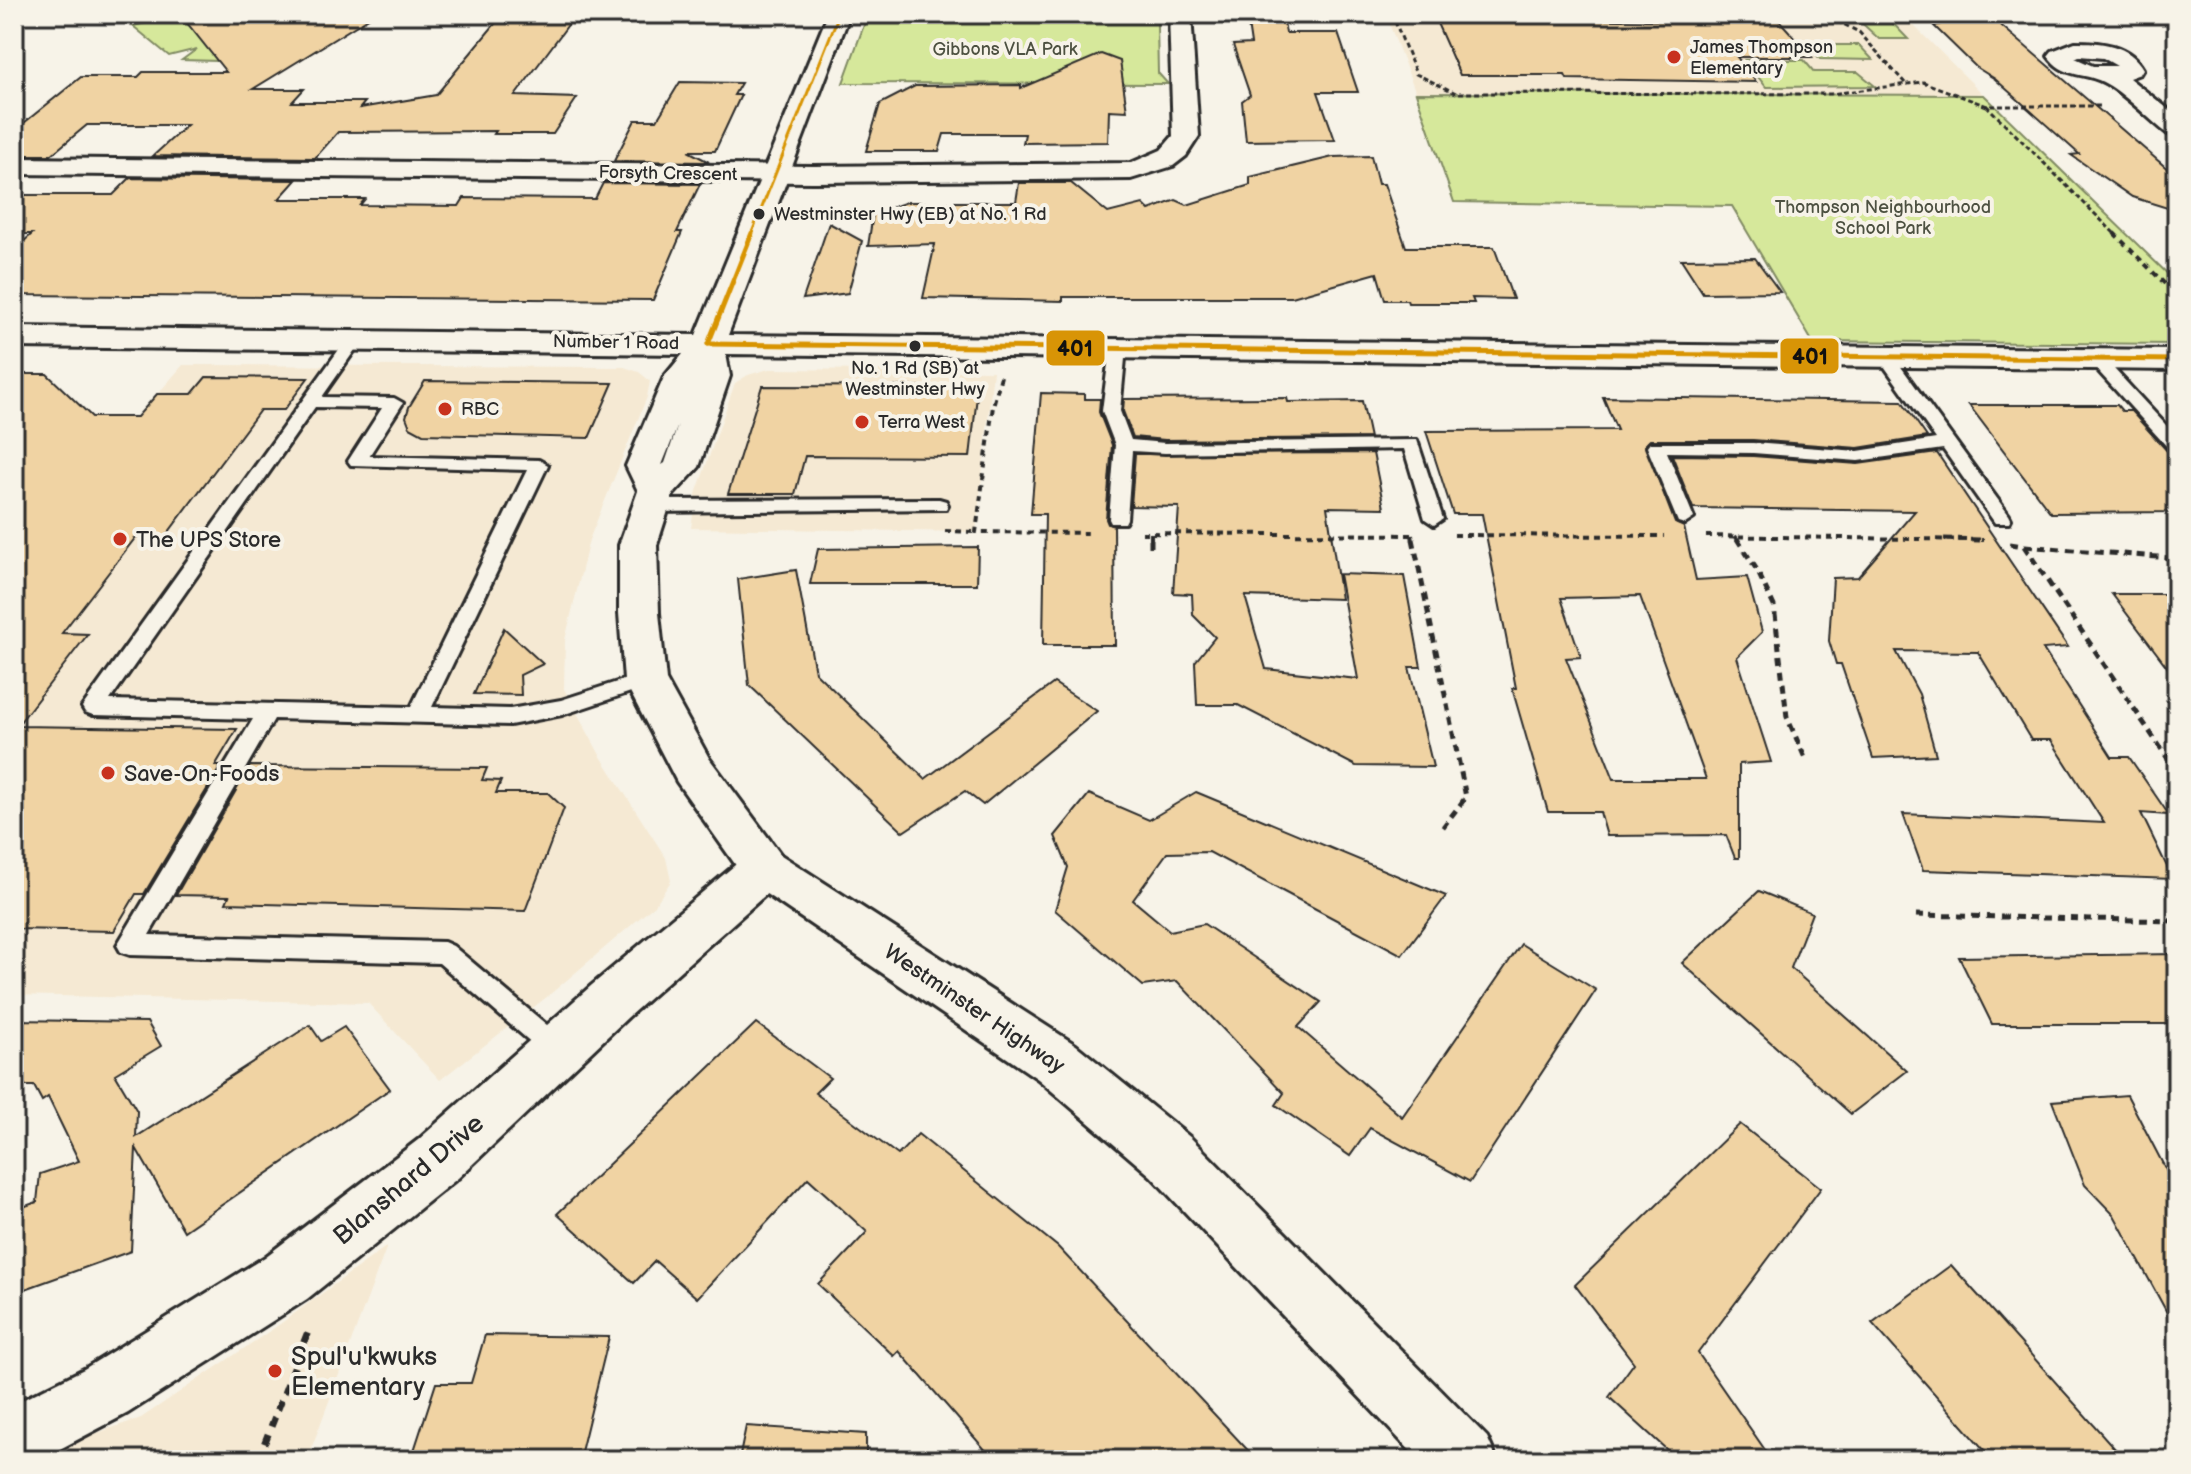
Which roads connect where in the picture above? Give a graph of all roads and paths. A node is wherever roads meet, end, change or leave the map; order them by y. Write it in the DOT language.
graph roads {
  1 [pos="839,14"];
  2 [pos="1180,14"];
  3 [pos="1292,14"];
  4 [pos="1300,14"];
  5 [pos="1392,14"];
  6 [pos="1823,14"];
  7 [pos="2108,74"];
  8 [pos="1905,83"];
  9 [pos="1987,106"];
  10 [pos="2149,106"];
  11 [pos="2177,129"];
  12 [pos="14,166"];
  13 [pos="776,174"];
  14 [pos="2177,296"];
  15 [pos="14,337"];
  16 [pos="354,340"];
  17 [pos="708,344"];
  18 [pos="1118,348"];
  19 [pos="1885,356"];
  20 [pos="2096,359"];
  21 [pos="2177,360"];
  22 [pos="1001,375"];
  23 [pos="310,402"];
  24 [pos="1946,443"];
  25 [pos="1124,445"];
  26 [pos="2177,447"];
  27 [pos="654,498"];
  28 [pos="939,505"];
  29 [pos="1118,519"];
  30 [pos="2002,519"];
  31 [pos="1688,527"];
  32 [pos="1433,530"];
  33 [pos="1104,533"];
  34 [pos="1135,533"];
  35 [pos="1151,533"];
  36 [pos="1411,535"];
  37 [pos="1676,536"];
  38 [pos="1735,536"];
  39 [pos="2024,546"];
  40 [pos="1151,553"];
  41 [pos="2177,562"];
  42 [pos="645,680"];
  43 [pos="268,711"];
  44 [pos="417,716"];
  45 [pos="1805,758"];
  46 [pos="2173,761"];
  47 [pos="2177,772"];
  48 [pos="1443,827"];
  49 [pos="764,868"];
  50 [pos="1916,915"];
  51 [pos="2177,921"];
  52 [pos="557,1049"];
  53 [pos="309,1329"];
  54 [pos="14,1438"];
  55 [pos="258,1460"];
  56 [pos="1464,1460"];
  1 -- 13 [label="street, Westminster Highway"];
  2 -- 13 [label="street, Forsyth Crescent"];
  3 -- 4 [label="lane"];
  5 -- 8 [label="path"];
  6 -- 8 [label="path"];
  7 -- 10 [label="street"];
  8 -- 9 [label="path"];
  9 -- 10 [label="path"];
  9 -- 14 [label="path"];
  10 -- 11 [label="street"];
  12 -- 13 [label="street, Forsyth Crescent"];
  13 -- 17 [label="street, Westminster Highway"];
  15 -- 16 [label="street, Number 1 Road"];
  16 -- 17 [label="street, Number 1 Road"];
  16 -- 23 [label="lane"];
  17 -- 18 [label="street, Number 1 Road"];
  17 -- 27 [label="street, Westminster Highway"];
  18 -- 19 [label="street, Number 1 Road"];
  18 -- 25 [label="lane"];
  19 -- 20 [label="street, Number 1 Road"];
  19 -- 24 [label="lane"];
  20 -- 21 [label="street, Number 1 Road"];
  20 -- 26 [label="lane"];
  22 -- 33 [label="path"];
  23 -- 43 [label="lane"];
  23 -- 44 [label="lane"];
  24 -- 30 [label="lane"];
  24 -- 31 [label="lane"];
  25 -- 29 [label="lane"];
  25 -- 32 [label="lane"];
  27 -- 28 [label="lane"];
  27 -- 42 [label="street, Westminster Highway"];
  31 -- 38 [label="path"];
  32 -- 36 [label="path"];
  32 -- 36 [label="path"];
  32 -- 37 [label="path"];
  34 -- 35 [label="path"];
  35 -- 36 [label="path"];
  35 -- 40 [label="path"];
  36 -- 48 [label="path"];
  38 -- 39 [label="path"];
  38 -- 45 [label="path"];
  39 -- 41 [label="path"];
  39 -- 46 [label="path"];
  42 -- 44 [label="lane"];
  42 -- 49 [label="street, Westminster Highway"];
  43 -- 44 [label="lane"];
  43 -- 52 [label="lane"];
  46 -- 47 [label="path"];
  49 -- 52 [label="street, Blanshard Drive"];
  49 -- 56 [label="street, Westminster Highway"];
  50 -- 51 [label="path"];
  52 -- 54 [label="street, Blanshard Drive"];
  53 -- 55 [label="path"];
}
